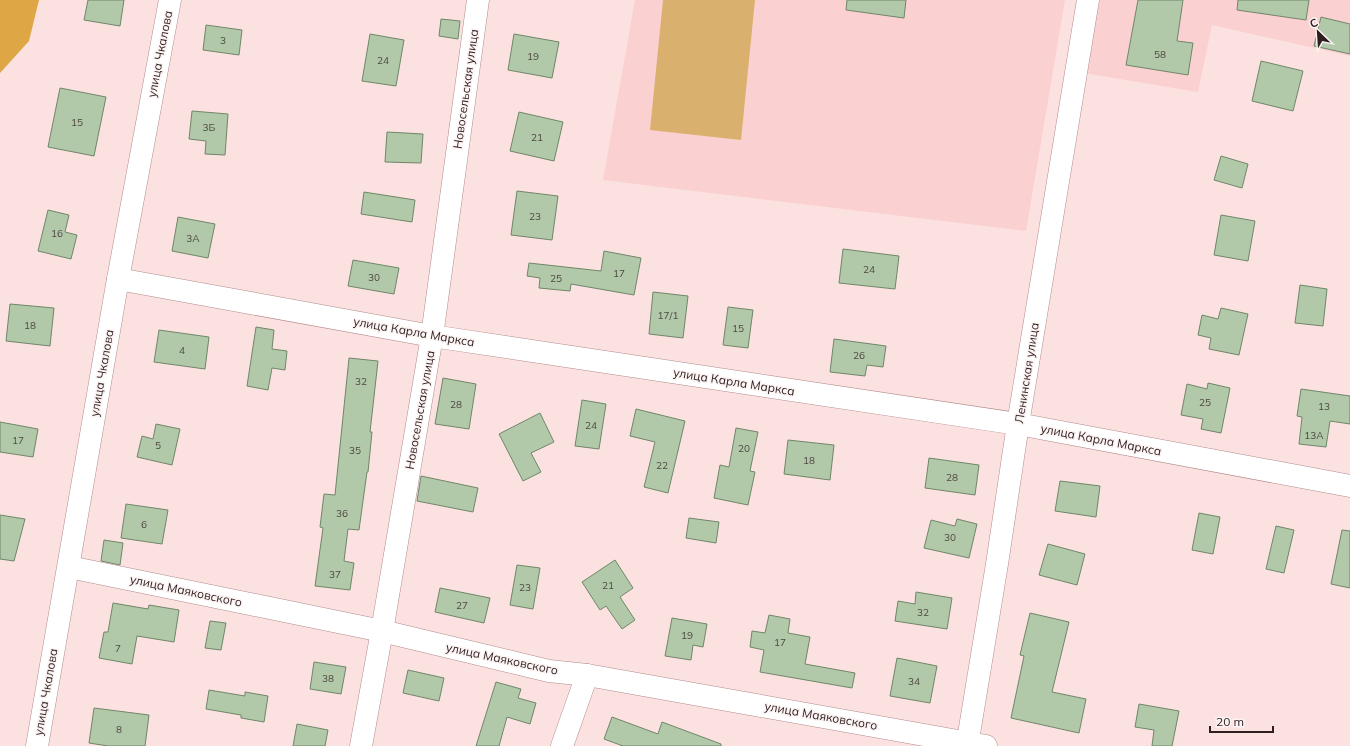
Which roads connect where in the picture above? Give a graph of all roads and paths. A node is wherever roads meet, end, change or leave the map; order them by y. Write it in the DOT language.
graph roads {
  1 [pos="170,0"];
  2 [pos="478,0"];
  3 [pos="1088,0"];
  4 [pos="118,279"];
  5 [pos="432,336"];
  6 [pos="1018,424"];
  7 [pos="1350,486"];
  8 [pos="69,568"];
  9 [pos="382,631"];
  10 [pos="587,674"];
  11 [pos="973,745"];
  12 [pos="37,746"];
  13 [pos="361,746"];
  14 [pos="562,746"];
  1 -- 4 [label="street, улица Чкалова"];
  2 -- 5 [label="street, Новосельская улица"];
  3 -- 6 [label="street, Ленинская улица"];
  4 -- 5 [label="street, улица Карла Маркса"];
  4 -- 8 [label="street, улица Чкалова"];
  5 -- 6 [label="street, улица Карла Маркса"];
  5 -- 9 [label="street, Новосельская улица"];
  6 -- 7 [label="street, улица Карла Маркса"];
  6 -- 11 [label="street, Ленинская улица"];
  8 -- 9 [label="street, улица Маяковского"];
  8 -- 12 [label="street, улица Чкалова"];
  9 -- 10 [label="street, улица Маяковского"];
  9 -- 13 [label="street, Новосельская улица"];
  10 -- 11 [label="street, улица Маяковского"];
  10 -- 14 [label="street"];
}
